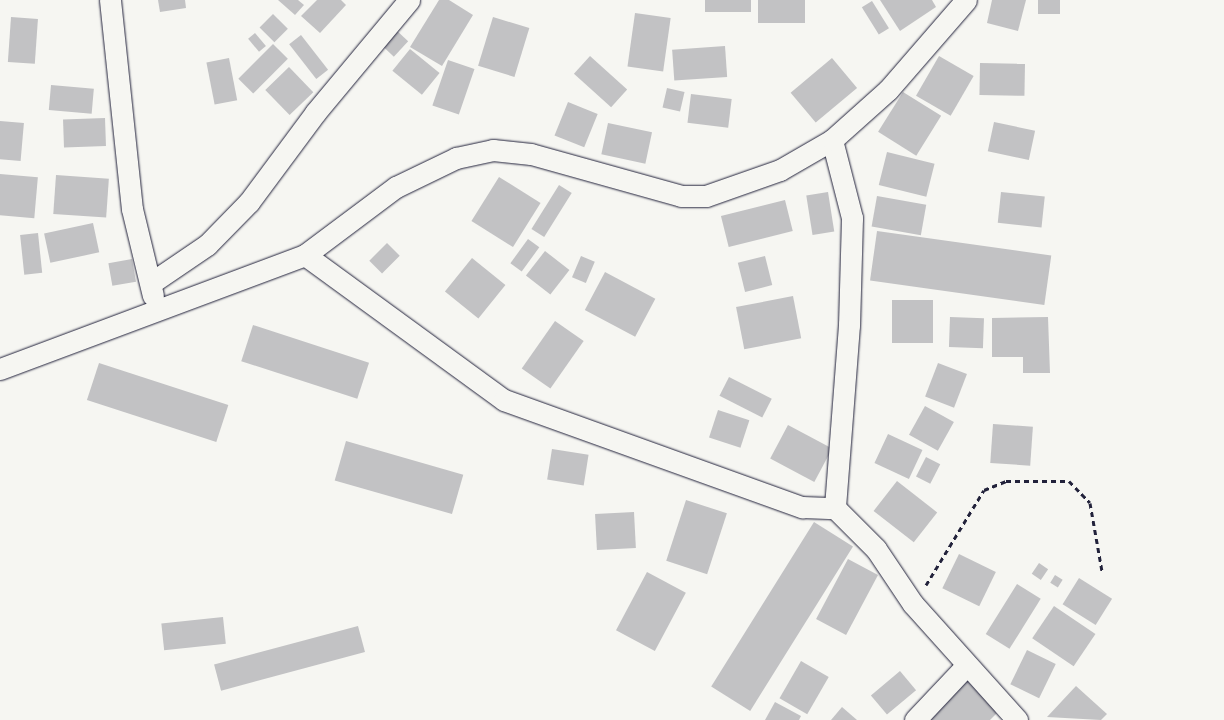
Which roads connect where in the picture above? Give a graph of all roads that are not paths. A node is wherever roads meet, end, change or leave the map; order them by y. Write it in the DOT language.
graph roads {
  1 [pos="110,0"];
  2 [pos="409,0"];
  3 [pos="966,0"];
  4 [pos="832,140"];
  5 [pos="305,255"];
  6 [pos="151,283"];
  7 [pos="156,309"];
  8 [pos="0,369"];
  9 [pos="834,508"];
  10 [pos="965,667"];
  11 [pos="915,720"];
  12 [pos="1017,720"];
  1 -- 6 [label="street"];
  2 -- 6 [label="street"];
  3 -- 4 [label="street"];
  4 -- 5 [label="street"];
  4 -- 9 [label="street"];
  5 -- 7 [label="street"];
  5 -- 9 [label="street"];
  6 -- 7 [label="street"];
  7 -- 8 [label="street"];
  9 -- 10 [label="street"];
  10 -- 11 [label="street"];
  10 -- 12 [label="street"];
}
